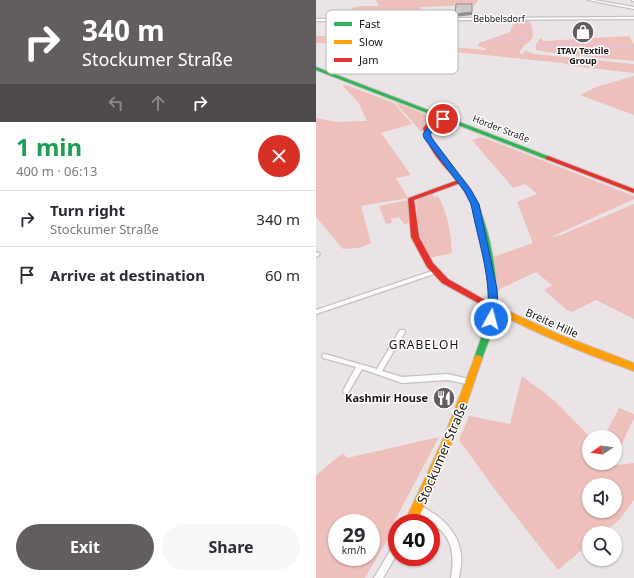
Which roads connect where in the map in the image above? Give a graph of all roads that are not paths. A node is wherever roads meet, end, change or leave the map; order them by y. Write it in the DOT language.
graph roads {
  1 [pos="589,0"];
  2 [pos="634,8"];
  3 [pos="634,18"];
  4 [pos="458,19"];
  5 [pos="316,20"];
  6 [pos="326,20"];
  7 [pos="316,68"];
  8 [pos="326,72"];
  9 [pos="331,74"];
  10 [pos="442,117"];
  11 [pos="461,181"];
  12 [pos="634,191"];
  13 [pos="435,272"];
  14 [pos="493,306"];
  15 [pos="316,312"];
  16 [pos="402,332"];
  17 [pos="325,356"];
  18 [pos="360,366"];
  19 [pos="634,367"];
  20 [pos="378,372"];
  21 [pos="472,382"];
  22 [pos="346,391"];
  23 [pos="418,509"];
  24 [pos="415,514"];
  25 [pos="388,562"];
  26 [pos="378,578"];
  27 [pos="455,578"];
  1 -- 2 [label="street"];
  3 -- 4 [label="street, Bebbelsdorf"];
  5 -- 6 [label="street, Bebbelsdorf"];
  7 -- 8 [label="street, Hörder Straße"];
  9 -- 10 [label="street, Hörder Straße"];
  10 -- 11 [label="street, Stockumer Straße"];
  10 -- 12 [label="street, Hörder Straße"];
  11 -- 13 [label="street, Breite Hille"];
  11 -- 14 [label="street, Stockumer Straße"];
  13 -- 14 [label="street, Breite Hille"];
  13 -- 15 [label="street"];
  14 -- 19 [label="street, Breite Hille"];
  14 -- 21 [label="street, Stockumer Straße"];
  16 -- 20 [label="street"];
  17 -- 18 [label="street"];
  18 -- 20 [label="street"];
  18 -- 22 [label="street"];
  20 -- 21 [label="street"];
  21 -- 23 [label="street, Stockumer Straße"];
  23 -- 24 [label="street, Stockumer Straße"];
  23 -- 27 [label="street"];
  25 -- 26 [label="street"];
}
